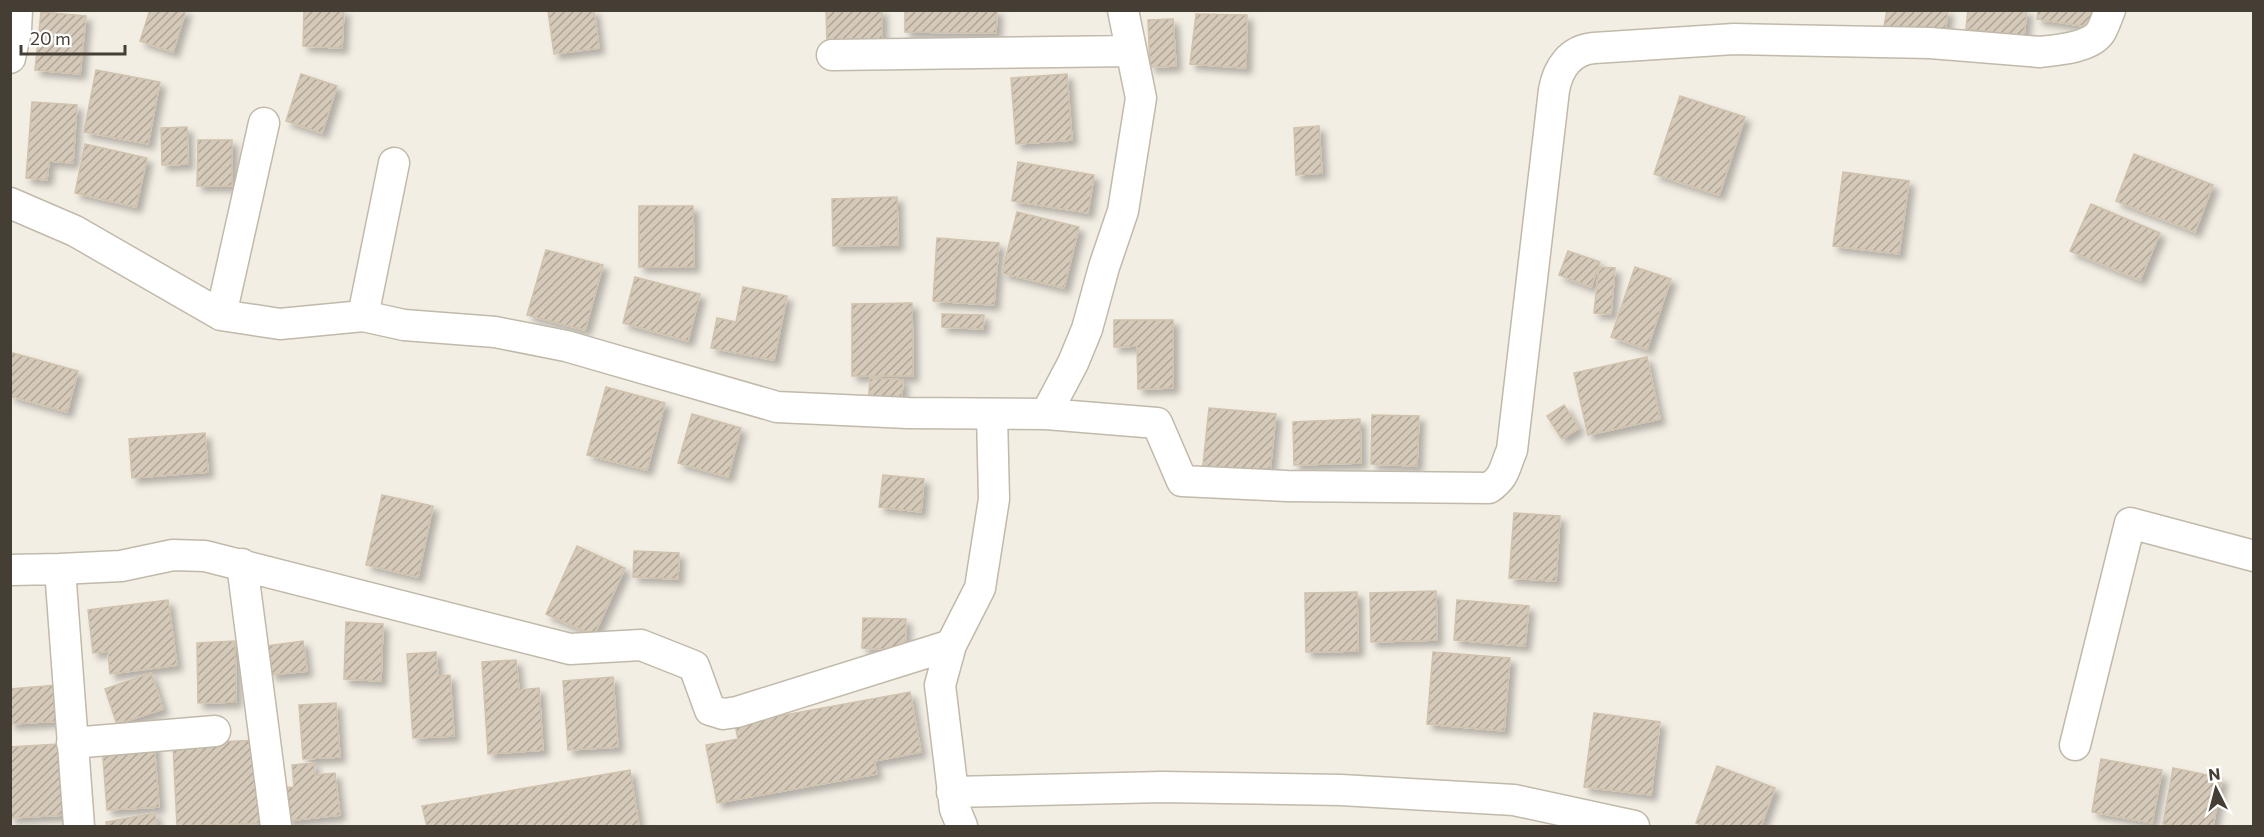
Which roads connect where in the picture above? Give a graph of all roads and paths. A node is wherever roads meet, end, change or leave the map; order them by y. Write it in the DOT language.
graph roads {
  1 [pos="16,10"];
  2 [pos="1123,10"];
  3 [pos="2110,10"];
  4 [pos="1131,51"];
  5 [pos="832,55"];
  6 [pos="10,58"];
  7 [pos="264,123"];
  8 [pos="394,163"];
  9 [pos="10,203"];
  10 [pos="220,315"];
  11 [pos="363,316"];
  12 [pos="1046,414"];
  13 [pos="992,415"];
  14 [pos="2253,556"];
  15 [pos="242,564"];
  16 [pos="60,569"];
  17 [pos="10,570"];
  18 [pos="951,645"];
  19 [pos="215,731"];
  20 [pos="72,743"];
  21 [pos="2075,745"];
  22 [pos="952,792"];
  23 [pos="79,826"];
  24 [pos="276,826"];
  25 [pos="962,826"];
  26 [pos="1634,826"];
  1 -- 6 [label="street"];
  2 -- 4 [label="street"];
  3 -- 12 [label="street"];
  4 -- 5 [label="street"];
  4 -- 12 [label="street"];
  7 -- 10 [label="street"];
  8 -- 11 [label="street"];
  9 -- 10 [label="street"];
  10 -- 11 [label="street"];
  11 -- 13 [label="street"];
  12 -- 13 [label="street"];
  13 -- 18 [label="street"];
  14 -- 21 [label="street"];
  15 -- 16 [label="street"];
  15 -- 18 [label="street"];
  15 -- 24 [label="street"];
  16 -- 17 [label="street"];
  16 -- 20 [label="street"];
  18 -- 22 [label="street"];
  19 -- 20 [label="street"];
  20 -- 23 [label="street"];
  22 -- 25 [label="street"];
  22 -- 26 [label="street"];
}
